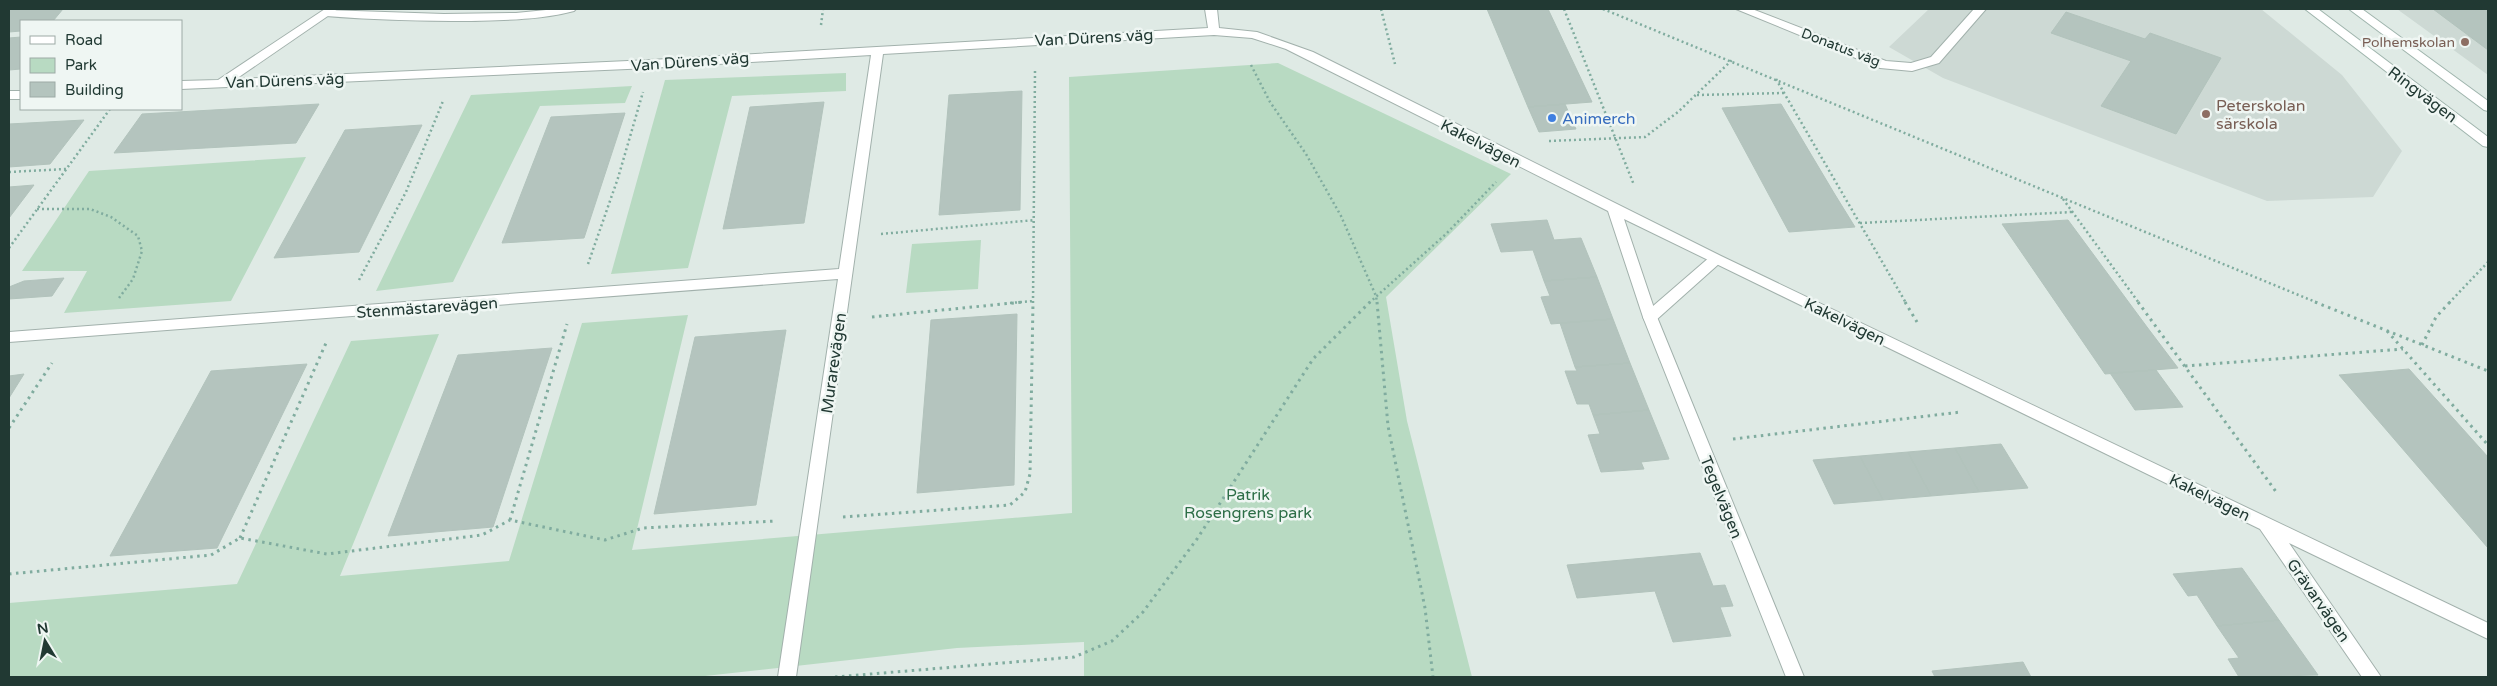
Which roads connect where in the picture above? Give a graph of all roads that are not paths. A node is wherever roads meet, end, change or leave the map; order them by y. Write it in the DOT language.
graph roads {
  1 [pos="570,9"];
  2 [pos="1211,9"];
  3 [pos="1742,9"];
  4 [pos="1980,9"];
  5 [pos="2311,9"];
  6 [pos="2354,9"];
  7 [pos="329,11"];
  8 [pos="1214,31"];
  9 [pos="1198,32"];
  10 [pos="878,49"];
  11 [pos="221,83"];
  12 [pos="182,85"];
  13 [pos="2488,107"];
  14 [pos="2488,143"];
  15 [pos="1614,209"];
  16 [pos="1716,259"];
  17 [pos="846,273"];
  18 [pos="1650,317"];
  19 [pos="9,337"];
  20 [pos="2266,524"];
  21 [pos="2488,631"];
  22 [pos="788,677"];
  23 [pos="1795,677"];
  24 [pos="2372,677"];
  1 -- 7 [label="street"];
  2 -- 8 [label="street"];
  3 -- 4 [label="street, Donatus väg"];
  5 -- 14 [label="street, Ringvägen"];
  6 -- 13 [label="street, Ringvägen"];
  7 -- 11 [label="street"];
  8 -- 9 [label="street, Kakelvägen"];
  8 -- 15 [label="street, Kakelvägen"];
  9 -- 10 [label="street, Van Dürens väg"];
  10 -- 11 [label="street, Van Dürens väg"];
  10 -- 17 [label="street, Murarevägen"];
  11 -- 12 [label="street, Van Dürens väg"];
  15 -- 16 [label="street, Kakelvägen"];
  15 -- 18 [label="street, Tegelvägen"];
  16 -- 18 [label="street"];
  16 -- 20 [label="street, Kakelvägen"];
  17 -- 19 [label="street, Stenmästarevägen"];
  17 -- 22 [label="street, Murarevägen"];
  18 -- 23 [label="street, Tegelvägen"];
  20 -- 21 [label="street, Kakelvägen"];
  20 -- 24 [label="street, Grävarvägen"];
}
